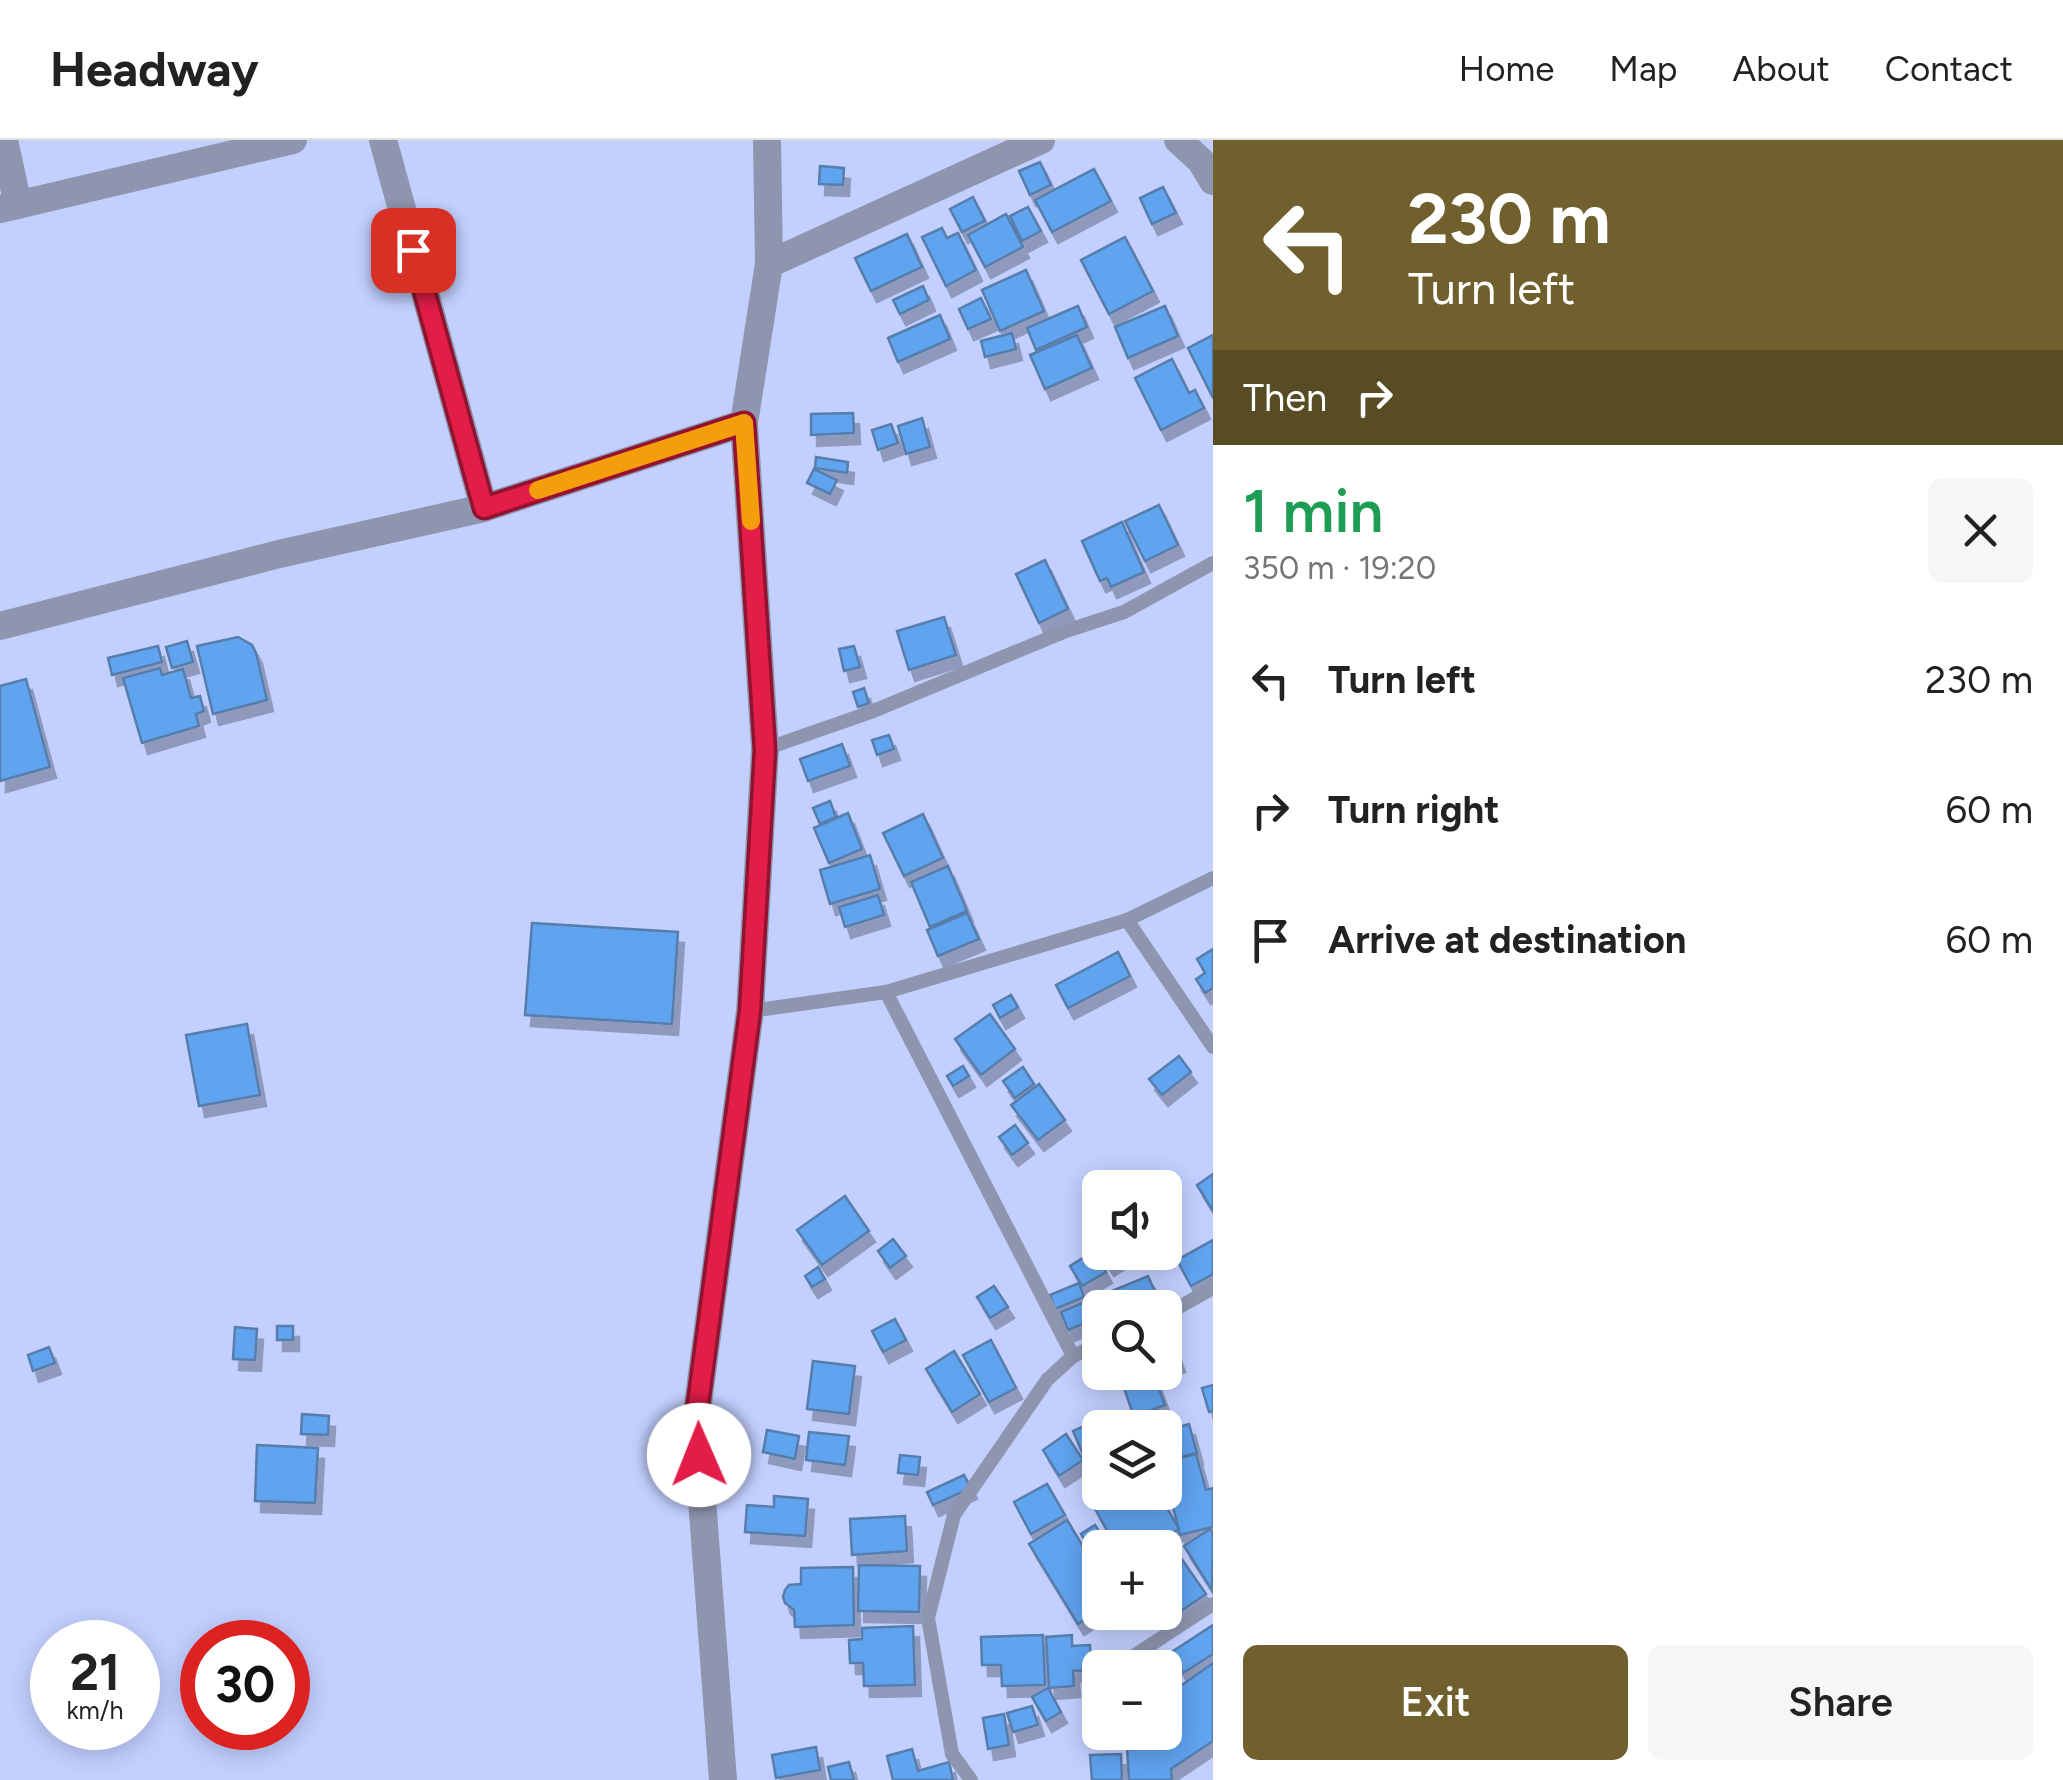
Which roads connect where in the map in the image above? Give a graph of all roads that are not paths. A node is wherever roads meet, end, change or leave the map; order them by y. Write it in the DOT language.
graph roads {
  1 [pos="4,140"];
  2 [pos="293,140"];
  3 [pos="383,140"];
  4 [pos="767,140"];
  5 [pos="1041,140"];
  6 [pos="1178,140"];
  7 [pos="1213,181"];
  8 [pos="9,207"];
  9 [pos="769,264"];
  10 [pos="744,423"];
  11 [pos="484,508"];
  12 [pos="1213,563"];
  13 [pos="0,626"];
  14 [pos="765,750"];
  15 [pos="1213,878"];
  16 [pos="1126,920"];
  17 [pos="886,992"];
  18 [pos="750,1011"];
  19 [pos="1213,1047"];
  20 [pos="1213,1288"];
  21 [pos="1182,1305"];
  22 [pos="1082,1352"];
  23 [pos="1073,1356"];
  24 [pos="1213,1604"];
  25 [pos="1143,1650"];
  26 [pos="723,1780"];
  27 [pos="971,1780"];
  1 -- 8 [label="street"];
  2 -- 8 [label="street"];
  3 -- 11 [label="street"];
  4 -- 9 [label="street"];
  5 -- 9 [label="street"];
  6 -- 7 [label="street"];
  9 -- 10 [label="street"];
  10 -- 11 [label="street"];
  10 -- 14 [label="street"];
  11 -- 13 [label="street"];
  12 -- 14 [label="lane"];
  14 -- 18 [label="street"];
  15 -- 16 [label="lane"];
  16 -- 17 [label="lane"];
  16 -- 19 [label="lane"];
  17 -- 18 [label="lane"];
  17 -- 23 [label="lane"];
  18 -- 26 [label="street"];
  20 -- 21 [label="lane"];
  22 -- 23 [label="lane"];
  23 -- 27 [label="lane"];
  24 -- 25 [label="lane"];
}
